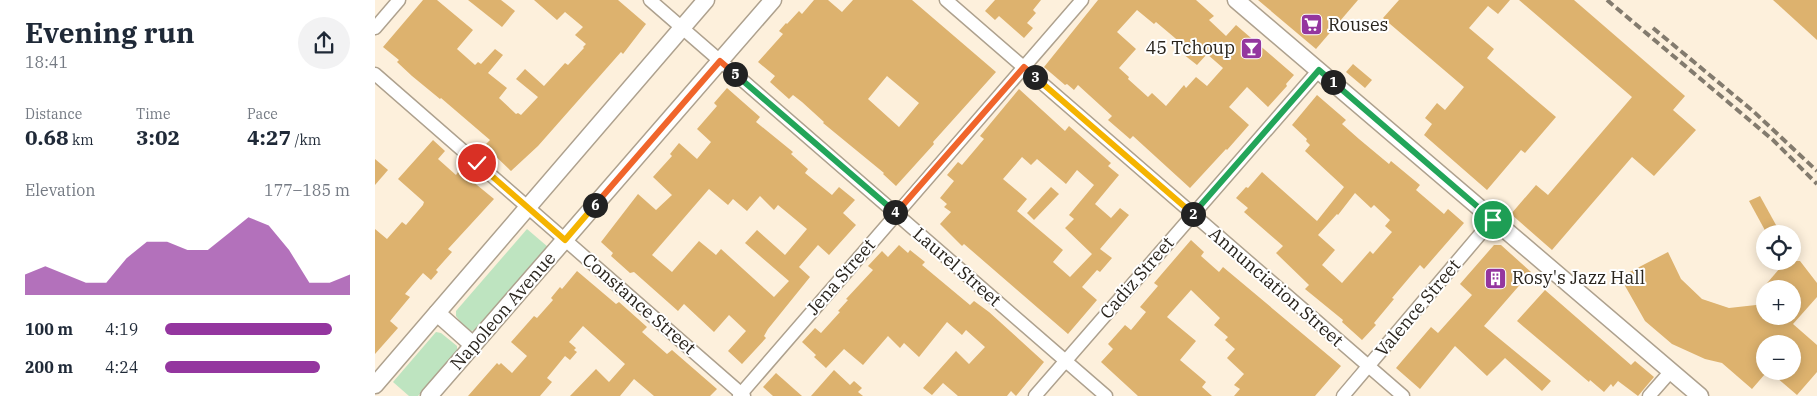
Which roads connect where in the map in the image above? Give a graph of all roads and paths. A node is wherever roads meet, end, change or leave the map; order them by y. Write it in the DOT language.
graph roads {
  1 [pos="399,0"];
  2 [pos="650,0"];
  3 [pos="707,0"];
  4 [pos="773,0"];
  5 [pos="946,0"];
  6 [pos="1082,0"];
  7 [pos="1236,0"];
  8 [pos="375,28"];
  9 [pos="682,28"];
  10 [pos="720,61"];
  11 [pos="1024,67"];
  12 [pos="1319,70"];
  13 [pos="375,74"];
  14 [pos="528,208"];
  15 [pos="896,213"];
  16 [pos="1193,215"];
  17 [pos="1493,220"];
  18 [pos="565,240"];
  19 [pos="437,314"];
  20 [pos="473,345"];
  21 [pos="1065,361"];
  22 [pos="1369,366"];
  23 [pos="1671,371"];
  24 [pos="375,386"];
  25 [pos="375,390"];
  26 [pos="741,395"];
  27 [pos="383,396"];
  28 [pos="429,396"];
  29 [pos="1035,396"];
  30 [pos="1105,396"];
  31 [pos="1343,396"];
  32 [pos="1403,396"];
  33 [pos="1649,396"];
  34 [pos="1700,396"];
  1 -- 8 [label="street"];
  2 -- 9 [label="street, Laurel Street"];
  3 -- 9 [label="street"];
  4 -- 10 [label="street, Napoleon Avenue"];
  5 -- 11 [label="street, Annunciation Street"];
  6 -- 11 [label="street, Jena Street"];
  7 -- 12 [label="street"];
  9 -- 10 [label="street, Laurel Street"];
  9 -- 14 [label="street"];
  10 -- 15 [label="street, Laurel Street"];
  10 -- 18 [label="street, Napoleon Avenue"];
  11 -- 15 [label="street, Jena Street"];
  11 -- 16 [label="street, Annunciation Street"];
  12 -- 16 [label="street, Cadiz Street"];
  12 -- 17 [label="street"];
  13 -- 14 [label="street, Constance Street"];
  14 -- 18 [label="street, Constance Street"];
  14 -- 19 [label="street"];
  15 -- 21 [label="street, Laurel Street"];
  15 -- 26 [label="street, Jena Street"];
  16 -- 21 [label="street, Cadiz Street"];
  16 -- 22 [label="street, Annunciation Street"];
  17 -- 22 [label="street, Valence Street"];
  17 -- 23 [label="street"];
  18 -- 20 [label="street, Napoleon Avenue"];
  18 -- 26 [label="street, Constance Street"];
  19 -- 20 [label="street"];
  19 -- 24 [label="street"];
  20 -- 28 [label="street, Napoleon Avenue"];
  21 -- 29 [label="street, Cadiz Street"];
  21 -- 30 [label="street, Laurel Street"];
  22 -- 31 [label="street, Valence Street"];
  22 -- 32 [label="street, Annunciation Street"];
  23 -- 33 [label="street"];
  23 -- 34 [label="street"];
  25 -- 27 [label="street"];
}
